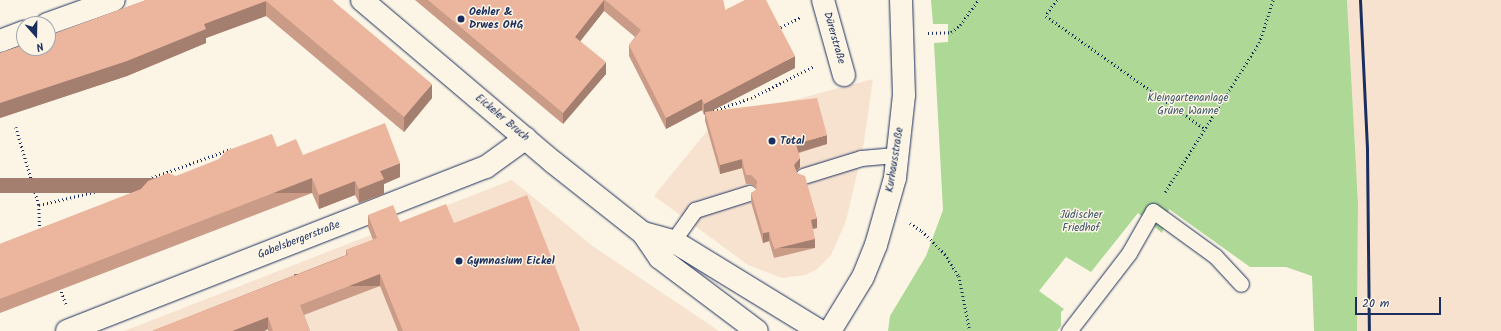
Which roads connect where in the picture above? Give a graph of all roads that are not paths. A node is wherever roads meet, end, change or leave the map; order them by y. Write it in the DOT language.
graph roads {
  1 [pos="114,0"];
  2 [pos="362,0"];
  3 [pos="823,0"];
  4 [pos="901,0"];
  5 [pos="56,21"];
  6 [pos="16,35"];
  7 [pos="0,41"];
  8 [pos="842,66"];
  9 [pos="526,138"];
  10 [pos="898,155"];
  11 [pos="803,176"];
  12 [pos="749,193"];
  13 [pos="643,233"];
  14 [pos="673,241"];
  15 [pos="660,258"];
  16 [pos="1241,284"];
  17 [pos="71,329"];
  18 [pos="757,331"];
  19 [pos="820,331"];
  20 [pos="830,331"];
  21 [pos="1069,331"];
  1 -- 5 [label="street"];
  2 -- 9 [label="street, Eickeler Bruch"];
  3 -- 8 [label="street, Dürerstraße"];
  4 -- 10 [label="street, Kurhausstraße"];
  6 -- 7 [label="street"];
  9 -- 13 [label="street, Eickeler Bruch"];
  9 -- 17 [label="street, Gabelsbergerstraße"];
  10 -- 11 [label="lane"];
  10 -- 20 [label="street, Kurhausstraße"];
  12 -- 14 [label="lane"];
  13 -- 14 [label="street, Eickeler Bruch"];
  13 -- 15 [label="street, Eickeler Bruch"];
  14 -- 15 [label="lane"];
  14 -- 19 [label="street, Eickeler Bruch"];
  15 -- 18 [label="street, Eickeler Bruch"];
  16 -- 21 [label="lane"];
}
